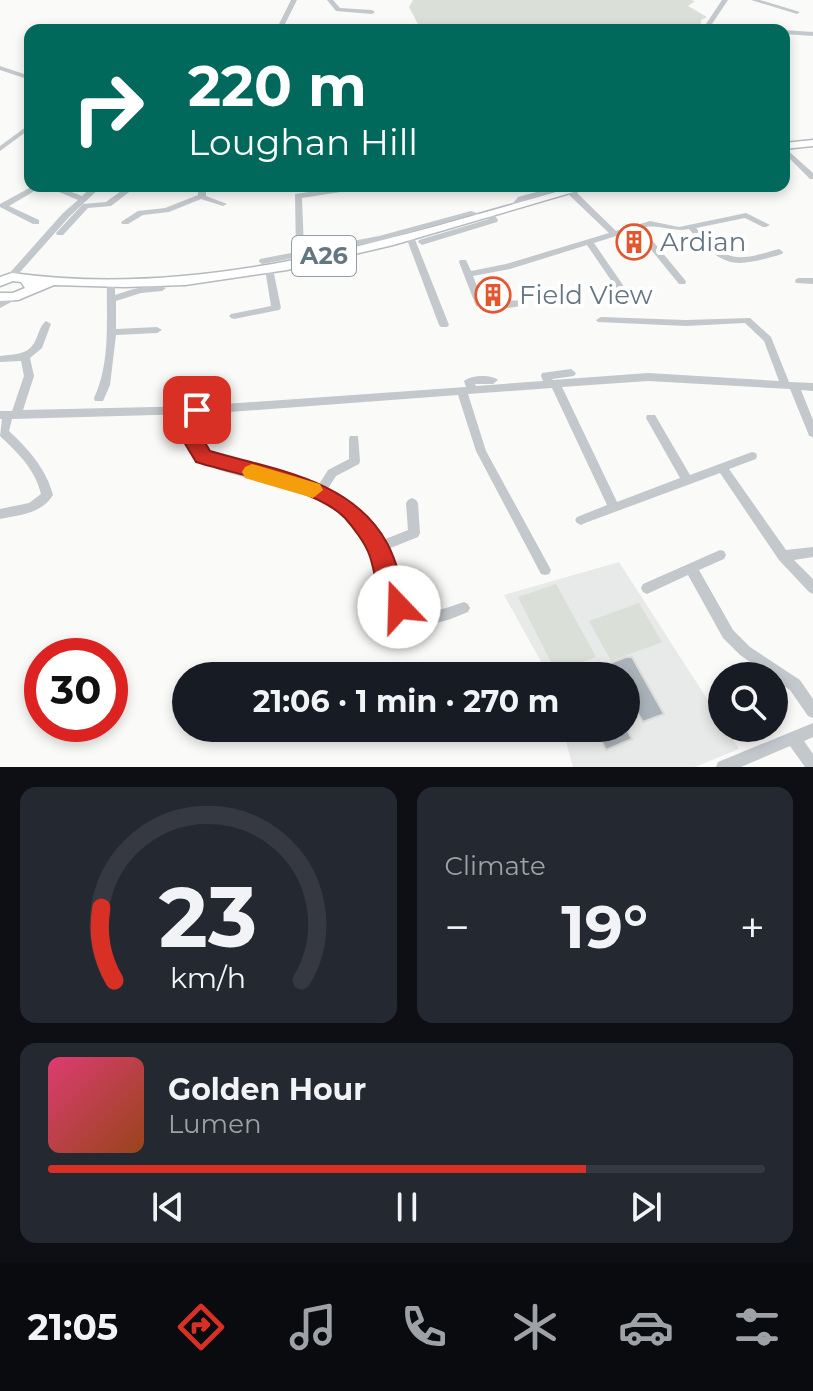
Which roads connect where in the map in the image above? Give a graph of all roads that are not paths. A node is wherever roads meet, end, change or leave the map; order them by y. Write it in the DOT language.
graph roads {
  1 [pos="294,0"];
  2 [pos="330,0"];
  3 [pos="725,0"];
  4 [pos="754,0"];
  5 [pos="372,12"];
  6 [pos="797,12"];
  7 [pos="282,24"];
  8 [pos="709,24"];
  9 [pos="790,32"];
  10 [pos="813,34"];
  11 [pos="0,68"];
  12 [pos="24,76"];
  13 [pos="24,131"];
  14 [pos="813,143"];
  15 [pos="790,147"];
  16 [pos="0,149"];
  17 [pos="790,154"];
  18 [pos="813,177"];
  19 [pos="28,192"];
  20 [pos="65,192"];
  21 [pos="91,192"];
  22 [pos="125,192"];
  23 [pos="202,192"];
  24 [pos="323,192"];
  25 [pos="560,192"];
  26 [pos="572,192"];
  27 [pos="202,196"];
  28 [pos="83,199"];
  29 [pos="223,204"];
  30 [pos="486,215"];
  31 [pos="36,222"];
  32 [pos="125,222"];
  33 [pos="766,225"];
  34 [pos="637,227"];
  35 [pos="691,227"];
  36 [pos="60,233"];
  37 [pos="614,233"];
  38 [pos="416,239"];
  39 [pos="589,242"];
  40 [pos="357,244"];
  41 [pos="779,252"];
  42 [pos="300,254"];
  43 [pos="463,262"];
  44 [pos="266,265"];
  45 [pos="467,274"];
  46 [pos="799,281"];
  47 [pos="813,281"];
  48 [pos="111,282"];
  49 [pos="682,282"];
  50 [pos="13,283"];
  51 [pos="162,288"];
  52 [pos="600,297"];
  53 [pos="111,299"];
  54 [pos="523,303"];
  55 [pos="0,305"];
  56 [pos="234,316"];
  57 [pos="601,320"];
  58 [pos="46,324"];
  59 [pos="444,325"];
  60 [pos="157,330"];
  61 [pos="110,332"];
  62 [pos="25,357"];
  63 [pos="0,359"];
  64 [pos="571,373"];
  65 [pos="493,380"];
  66 [pos="552,383"];
  67 [pos="790,386"];
  68 [pos="813,387"];
  69 [pos="467,390"];
  70 [pos="99,398"];
  71 [pos="197,410"];
  72 [pos="8,415"];
  73 [pos="651,418"];
  74 [pos="1,432"];
  75 [pos="813,433"];
  76 [pos="354,439"];
  77 [pos="752,456"];
  78 [pos="722,467"];
  79 [pos="687,480"];
  80 [pos="320,492"];
  81 [pos="412,503"];
  82 [pos="614,507"];
  83 [pos="0,514"];
  84 [pos="581,520"];
  85 [pos="378,548"];
  86 [pos="813,552"];
  87 [pos="720,555"];
  88 [pos="783,556"];
  89 [pos="691,568"];
  90 [pos="545,570"];
  91 [pos="647,588"];
  92 [pos="813,588"];
  93 [pos="464,608"];
  94 [pos="813,711"];
  95 [pos="813,730"];
  96 [pos="793,738"];
  97 [pos="813,766"];
  98 [pos="723,767"];
  1 -- 7 [label="street"];
  2 -- 5 [label="street"];
  3 -- 8 [label="street"];
  4 -- 6 [label="street"];
  9 -- 10 [label="street"];
  11 -- 12 [label="street"];
  13 -- 16 [label="street"];
  14 -- 15 [label="main road"];
  17 -- 18 [label="street"];
  19 -- 31 [label="street"];
  20 -- 28 [label="street"];
  21 -- 28 [label="street"];
  22 -- 36 [label="street"];
  23 -- 27 [label="street"];
  24 -- 42 [label="street"];
  25 -- 30 [label="main road, A26"];
  26 -- 37 [label="street"];
  27 -- 29 [label="street"];
  27 -- 32 [label="street"];
  28 -- 50 [label="street"];
  30 -- 38 [label="main road, A26"];
  30 -- 40 [label="street"];
  33 -- 35 [label="street"];
  34 -- 35 [label="street"];
  34 -- 37 [label="street"];
  34 -- 49 [label="street"];
  35 -- 41 [label="street"];
  37 -- 39 [label="street"];
  38 -- 40 [label="main road, A26"];
  38 -- 59 [label="street"];
  39 -- 45 [label="street"];
  39 -- 52 [label="street"];
  40 -- 42 [label="street"];
  40 -- 44 [label="main road, A26"];
  42 -- 44 [label="street"];
  43 -- 45 [label="street"];
  44 -- 48 [label="main road, A26"];
  44 -- 56 [label="street"];
  45 -- 54 [label="street"];
  46 -- 47 [label="street"];
  48 -- 50 [label="main road, A26"];
  48 -- 53 [label="street"];
  50 -- 55 [label="street"];
  51 -- 53 [label="street"];
  53 -- 61 [label="street"];
  57 -- 67 [label="street"];
  58 -- 62 [label="street"];
  60 -- 61 [label="street"];
  61 -- 70 [label="street"];
  62 -- 63 [label="street"];
  62 -- 72 [label="street"];
  64 -- 66 [label="street"];
  65 -- 69 [label="street"];
  66 -- 67 [label="street"];
  66 -- 69 [label="street"];
  66 -- 82 [label="street"];
  67 -- 68 [label="street"];
  67 -- 75 [label="street"];
  69 -- 71 [label="street"];
  69 -- 90 [label="street"];
  71 -- 72 [label="street"];
  71 -- 80 [label="street"];
  72 -- 74 [label="street"];
  73 -- 79 [label="street"];
  74 -- 83 [label="street"];
  76 -- 80 [label="street"];
  77 -- 78 [label="street"];
  78 -- 79 [label="street"];
  78 -- 88 [label="street"];
  79 -- 82 [label="street"];
  80 -- 85 [label="street"];
  81 -- 85 [label="street"];
  82 -- 84 [label="street"];
  85 -- 93 [label="street"];
  86 -- 88 [label="street"];
  87 -- 89 [label="street"];
  88 -- 92 [label="street"];
  89 -- 91 [label="street"];
  89 -- 94 [label="street"];
  95 -- 96 [label="street"];
  96 -- 97 [label="street"];
  96 -- 98 [label="street"];
}
